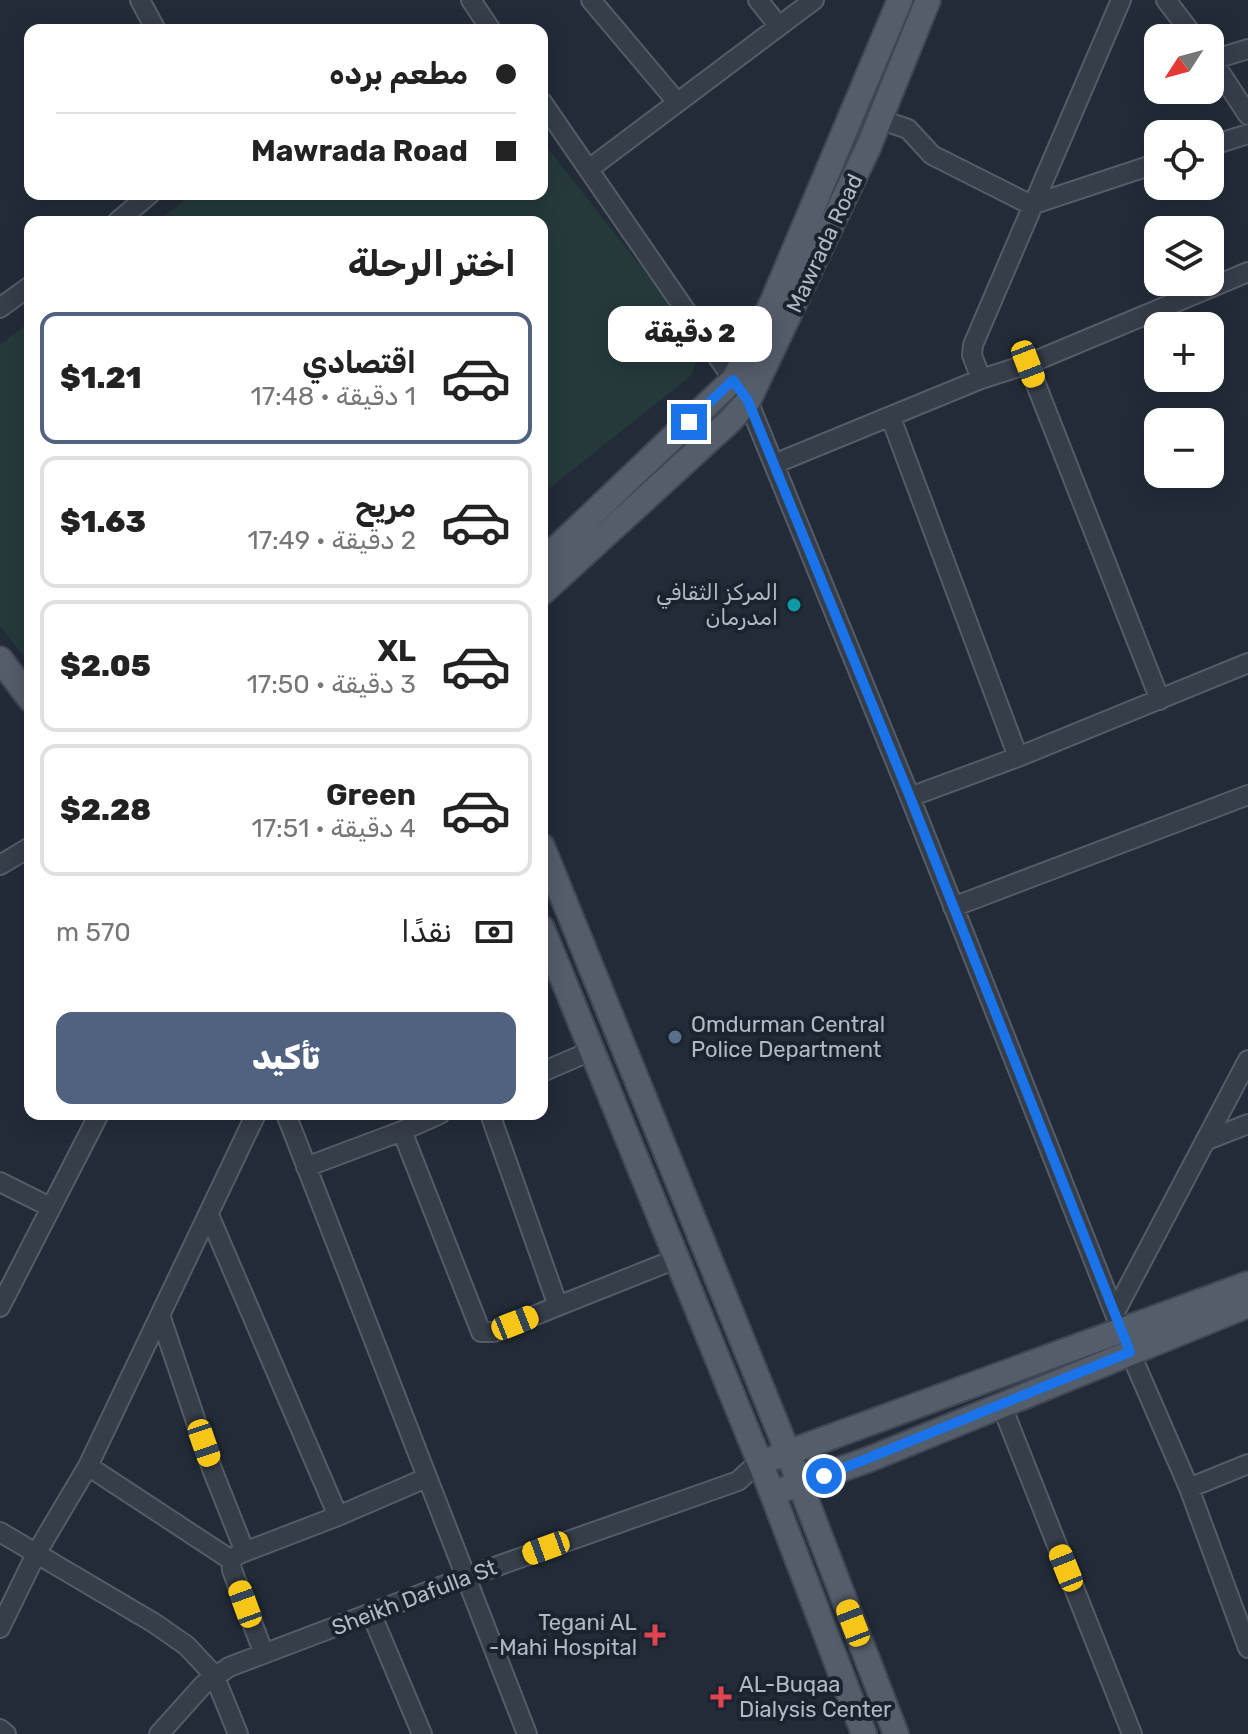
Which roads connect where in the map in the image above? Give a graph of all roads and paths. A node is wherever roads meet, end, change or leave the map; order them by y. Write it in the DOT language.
graph roads {
  1 [pos="140,0"];
  2 [pos="471,0"];
  3 [pos="591,0"];
  4 [pos="758,0"];
  5 [pos="814,0"];
  6 [pos="900,0"];
  7 [pos="928,0"];
  8 [pos="1121,0"];
  9 [pos="1168,1"];
  10 [pos="153,24"];
  11 [pos="487,24"];
  12 [pos="1185,24"];
  13 [pos="778,25"];
  14 [pos="1248,49"];
  15 [pos="1224,55"];
  16 [pos="1224,79"];
  17 [pos="677,102"];
  18 [pos="548,111"];
  19 [pos="1248,115"];
  20 [pos="879,119"];
  21 [pos="1248,134"];
  22 [pos="840,141"];
  23 [pos="1224,142"];
  24 [pos="868,148"];
  25 [pos="1144,168"];
  26 [pos="589,169"];
  27 [pos="143,200"];
  28 [pos="1031,205"];
  29 [pos="124,216"];
  30 [pos="1248,272"];
  31 [pos="24,290"];
  32 [pos="0,308"];
  33 [pos="1028,364"];
  34 [pos="981,379"];
  35 [pos="733,380"];
  36 [pos="748,401"];
  37 [pos="891,418"];
  38 [pos="774,464"];
  39 [pos="548,556"];
  40 [pos="548,588"];
  41 [pos="0,659"];
  42 [pos="1248,663"];
  43 [pos="24,691"];
  44 [pos="1160,700"];
  45 [pos="1018,757"];
  46 [pos="1248,795"];
  47 [pos="910,797"];
  48 [pos="24,851"];
  49 [pos="548,861"];
  50 [pos="0,865"];
  51 [pos="953,907"];
  52 [pos="548,943"];
  53 [pos="591,1051"];
  54 [pos="1248,1060"];
  55 [pos="548,1069"];
  56 [pos="96,1120"];
  57 [pos="253,1120"];
  58 [pos="288,1120"];
  59 [pos="425,1120"];
  60 [pos="492,1120"];
  61 [pos="1248,1124"];
  62 [pos="402,1131"];
  63 [pos="1205,1141"];
  64 [pos="306,1167"];
  65 [pos="0,1182"];
  66 [pos="50,1207"];
  67 [pos="209,1215"];
  68 [pos="676,1259"];
  69 [pos="1248,1284"];
  70 [pos="1248,1305"];
  71 [pos="558,1306"];
  72 [pos="0,1307"];
  73 [pos="160,1315"];
  74 [pos="1123,1332"];
  75 [pos="1001,1404"];
  76 [pos="788,1453"];
  77 [pos="759,1462"];
  78 [pos="1248,1464"];
  79 [pos="88,1466"];
  80 [pos="426,1478"];
  81 [pos="738,1481"];
  82 [pos="800,1485"];
  83 [pos="1189,1488"];
  84 [pos="771,1493"];
  85 [pos="338,1516"];
  86 [pos="0,1532"];
  87 [pos="37,1552"];
  88 [pos="238,1556"];
  89 [pos="466,1577"];
  90 [pos="371,1613"];
  91 [pos="0,1628"];
  92 [pos="1248,1648"];
  93 [pos="264,1654"];
  94 [pos="214,1675"];
  95 [pos="0,1729"];
  96 [pos="1129,1733"];
  97 [pos="6,1734"];
  98 [pos="159,1734"];
  99 [pos="238,1734"];
  100 [pos="422,1734"];
  101 [pos="527,1734"];
  102 [pos="864,1734"];
  103 [pos="896,1734"];
  1 -- 10 [label="street"];
  2 -- 11 [label="street"];
  3 -- 17 [label="street"];
  4 -- 13 [label="street"];
  5 -- 13 [label="street"];
  6 -- 22 [label="main road, Mawrada Road"];
  7 -- 20 [label="main road, Mawrada Road"];
  8 -- 28 [label="street"];
  9 -- 12 [label="street"];
  13 -- 17 [label="street"];
  14 -- 15 [label="street"];
  16 -- 19 [label="street"];
  17 -- 26 [label="street"];
  18 -- 26 [label="street"];
  20 -- 24 [label="main road, Mawrada Road"];
  20 -- 28 [label="street"];
  21 -- 23 [label="street"];
  22 -- 24 [label="main road"];
  22 -- 35 [label="main road, Mawrada Road"];
  24 -- 36 [label="main road, Mawrada Road"];
  25 -- 28 [label="street"];
  26 -- 35 [label="street"];
  27 -- 29 [label="street"];
  28 -- 34 [label="street"];
  30 -- 33 [label="street"];
  31 -- 32 [label="street"];
  33 -- 34 [label="street"];
  33 -- 44 [label="street"];
  34 -- 37 [label="street"];
  35 -- 36 [label="street"];
  35 -- 39 [label="main road, Mawrada Road"];
  36 -- 38 [label="street"];
  36 -- 40 [label="main road, Mawrada Road"];
  37 -- 38 [label="street"];
  37 -- 45 [label="street"];
  38 -- 47 [label="street"];
  41 -- 43 [label="main road"];
  42 -- 44 [label="street"];
  44 -- 45 [label="street"];
  45 -- 47 [label="street"];
  46 -- 51 [label="street"];
  47 -- 51 [label="street"];
  48 -- 50 [label="street"];
  49 -- 76 [label="main road"];
  51 -- 74 [label="street"];
  52 -- 53 [label="main road"];
  53 -- 55 [label="street"];
  53 -- 68 [label="main road"];
  54 -- 63 [label="street"];
  56 -- 66 [label="street"];
  57 -- 67 [label="street"];
  58 -- 64 [label="street"];
  59 -- 62 [label="street"];
  60 -- 71 [label="street"];
  61 -- 63 [label="street"];
  62 -- 64 [label="street"];
  62 -- 71 [label="street"];
  63 -- 74 [label="street"];
  64 -- 80 [label="street"];
  65 -- 66 [label="street"];
  66 -- 72 [label="street"];
  67 -- 73 [label="street"];
  67 -- 85 [label="street"];
  68 -- 71 [label="street"];
  68 -- 77 [label="main road"];
  69 -- 74 [label="main road"];
  70 -- 74 [label="main road"];
  73 -- 79 [label="street"];
  73 -- 88 [label="street"];
  74 -- 75 [label="main road"];
  74 -- 76 [label="main road"];
  74 -- 83 [label="street"];
  75 -- 82 [label="main road"];
  75 -- 96 [label="street"];
  76 -- 77 [label="main road"];
  76 -- 82 [label="main road"];
  77 -- 81 [label="street"];
  77 -- 84 [label="main road"];
  78 -- 83 [label="street"];
  79 -- 87 [label="street"];
  79 -- 88 [label="street"];
  80 -- 85 [label="street"];
  80 -- 89 [label="street"];
  81 -- 84 [label="street"];
  81 -- 89 [label="street, Sheikh Dafulla St"];
  82 -- 84 [label="main road"];
  82 -- 103 [label="main road"];
  83 -- 92 [label="street"];
  84 -- 102 [label="main road"];
  85 -- 88 [label="street"];
  86 -- 87 [label="street"];
  87 -- 91 [label="street"];
  87 -- 94 [label="street"];
  88 -- 93 [label="street"];
  89 -- 90 [label="street, Sheikh Dafulla St"];
  89 -- 101 [label="street"];
  90 -- 93 [label="street, Sheikh Dafulla St"];
  90 -- 100 [label="street"];
  93 -- 94 [label="street, Sheikh Dafulla St"];
  94 -- 98 [label="street, Sheikh Dafulla St"];
  94 -- 99 [label="street"];
  95 -- 97 [label="street"];
}
